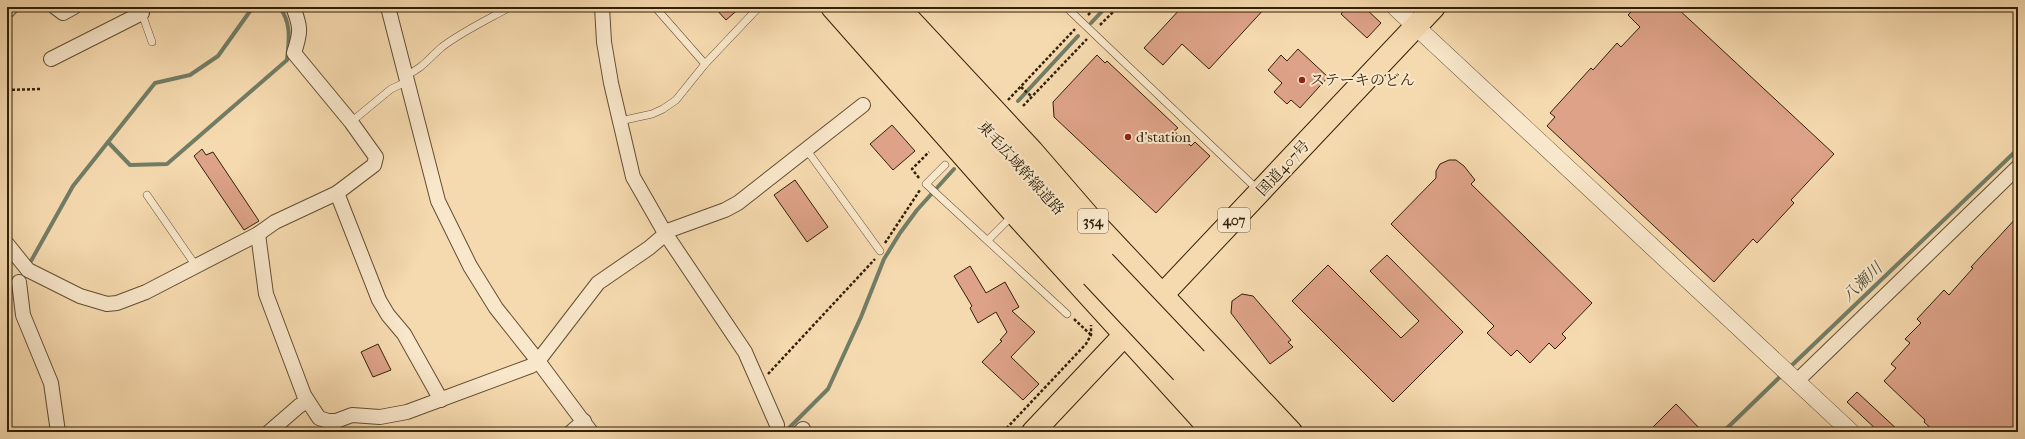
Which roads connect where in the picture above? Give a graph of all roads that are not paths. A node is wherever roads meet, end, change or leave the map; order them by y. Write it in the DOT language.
graph roads {
  1 [pos="11,7"];
  2 [pos="55,7"];
  3 [pos="74,7"];
  4 [pos="293,7"];
  5 [pos="388,7"];
  6 [pos="510,7"];
  7 [pos="602,7"];
  8 [pos="655,7"];
  9 [pos="759,7"];
  10 [pos="832,7"];
  11 [pos="853,7"];
  12 [pos="878,7"];
  13 [pos="898,7"];
  14 [pos="1066,7"];
  15 [pos="1395,7"];
  16 [pos="1434,7"];
  17 [pos="141,10"];
  18 [pos="7,11"];
  19 [pos="1416,26"];
  20 [pos="152,42"];
  21 [pos="51,59"];
  22 [pos="705,64"];
  23 [pos="407,78"];
  24 [pos="863,105"];
  25 [pos="620,121"];
  26 [pos="351,122"];
  27 [pos="806,149"];
  28 [pos="945,165"];
  29 [pos="2018,167"];
  30 [pos="1260,192"];
  31 [pos="337,193"];
  32 [pos="148,195"];
  33 [pos="1015,214"];
  34 [pos="665,233"];
  35 [pos="258,234"];
  36 [pos="988,240"];
  37 [pos="7,244"];
  38 [pos="880,251"];
  39 [pos="196,266"];
  40 [pos="1098,269"];
  41 [pos="28,270"];
  42 [pos="13,284"];
  43 [pos="1162,295"];
  44 [pos="1067,314"];
  45 [pos="1124,335"];
  46 [pos="538,361"];
  47 [pos="1189,366"];
  48 [pos="1794,378"];
  49 [pos="442,400"];
  50 [pos="307,402"];
  51 [pos="337,427"];
  52 [pos="587,427"];
  53 [pos="775,429"];
  54 [pos="58,432"];
  55 [pos="269,432"];
  56 [pos="571,432"];
  57 [pos="1033,432"];
  58 [pos="1213,432"];
  59 [pos="1239,432"];
  60 [pos="1265,432"];
  61 [pos="1292,432"];
  62 [pos="1851,432"];
  1 -- 18 [label="street"];
  2 -- 3 [label="street"];
  4 -- 26 [label="street"];
  5 -- 23 [label="street"];
  6 -- 23 [label="lane"];
  7 -- 25 [label="street"];
  8 -- 22 [label="lane"];
  9 -- 22 [label="lane"];
  10 -- 33 [label="highway"];
  11 -- 40 [label="highway, 東毛広域幹線道路 / 354"];
  12 -- 40 [label="highway, 東毛広域幹線道路 / 354"];
  13 -- 43 [label="highway, 354"];
  14 -- 30 [label="lane"];
  15 -- 19 [label="street"];
  16 -- 19 [label="highway, 国道407号 / 407"];
  17 -- 20 [label="lane"];
  17 -- 21 [label="street"];
  19 -- 30 [label="highway, 国道407号 / 407"];
  19 -- 48 [label="street"];
  22 -- 25 [label="lane"];
  23 -- 26 [label="lane"];
  23 -- 46 [label="street"];
  24 -- 27 [label="street"];
  25 -- 34 [label="street"];
  26 -- 31 [label="street"];
  27 -- 34 [label="street"];
  27 -- 38 [label="lane"];
  28 -- 36 [label="lane"];
  29 -- 48 [label="street"];
  30 -- 43 [label="highway, 国道407号 / 407"];
  31 -- 35 [label="street"];
  31 -- 49 [label="street"];
  32 -- 39 [label="lane"];
  33 -- 36 [label="lane"];
  33 -- 45 [label="highway"];
  34 -- 46 [label="street"];
  34 -- 53 [label="street"];
  35 -- 39 [label="street"];
  35 -- 50 [label="street"];
  36 -- 44 [label="lane"];
  37 -- 41 [label="street"];
  39 -- 41 [label="street"];
  40 -- 47 [label="highway, 東毛広域幹線道路 / 354, bridge"];
  41 -- 42 [label="street"];
  42 -- 54 [label="street"];
  43 -- 45 [label="highway, 国道407号 / 407"];
  43 -- 61 [label="highway, 354"];
  45 -- 57 [label="highway, 国道407号 / 407"];
  45 -- 58 [label="highway"];
  46 -- 49 [label="street"];
  46 -- 52 [label="street"];
  47 -- 59 [label="highway, 東毛広域幹線道路 / 354"];
  47 -- 60 [label="highway, 東毛広域幹線道路 / 354"];
  48 -- 62 [label="street"];
  49 -- 51 [label="street"];
  50 -- 51 [label="street"];
  50 -- 55 [label="street"];
  52 -- 56 [label="street"];
}
